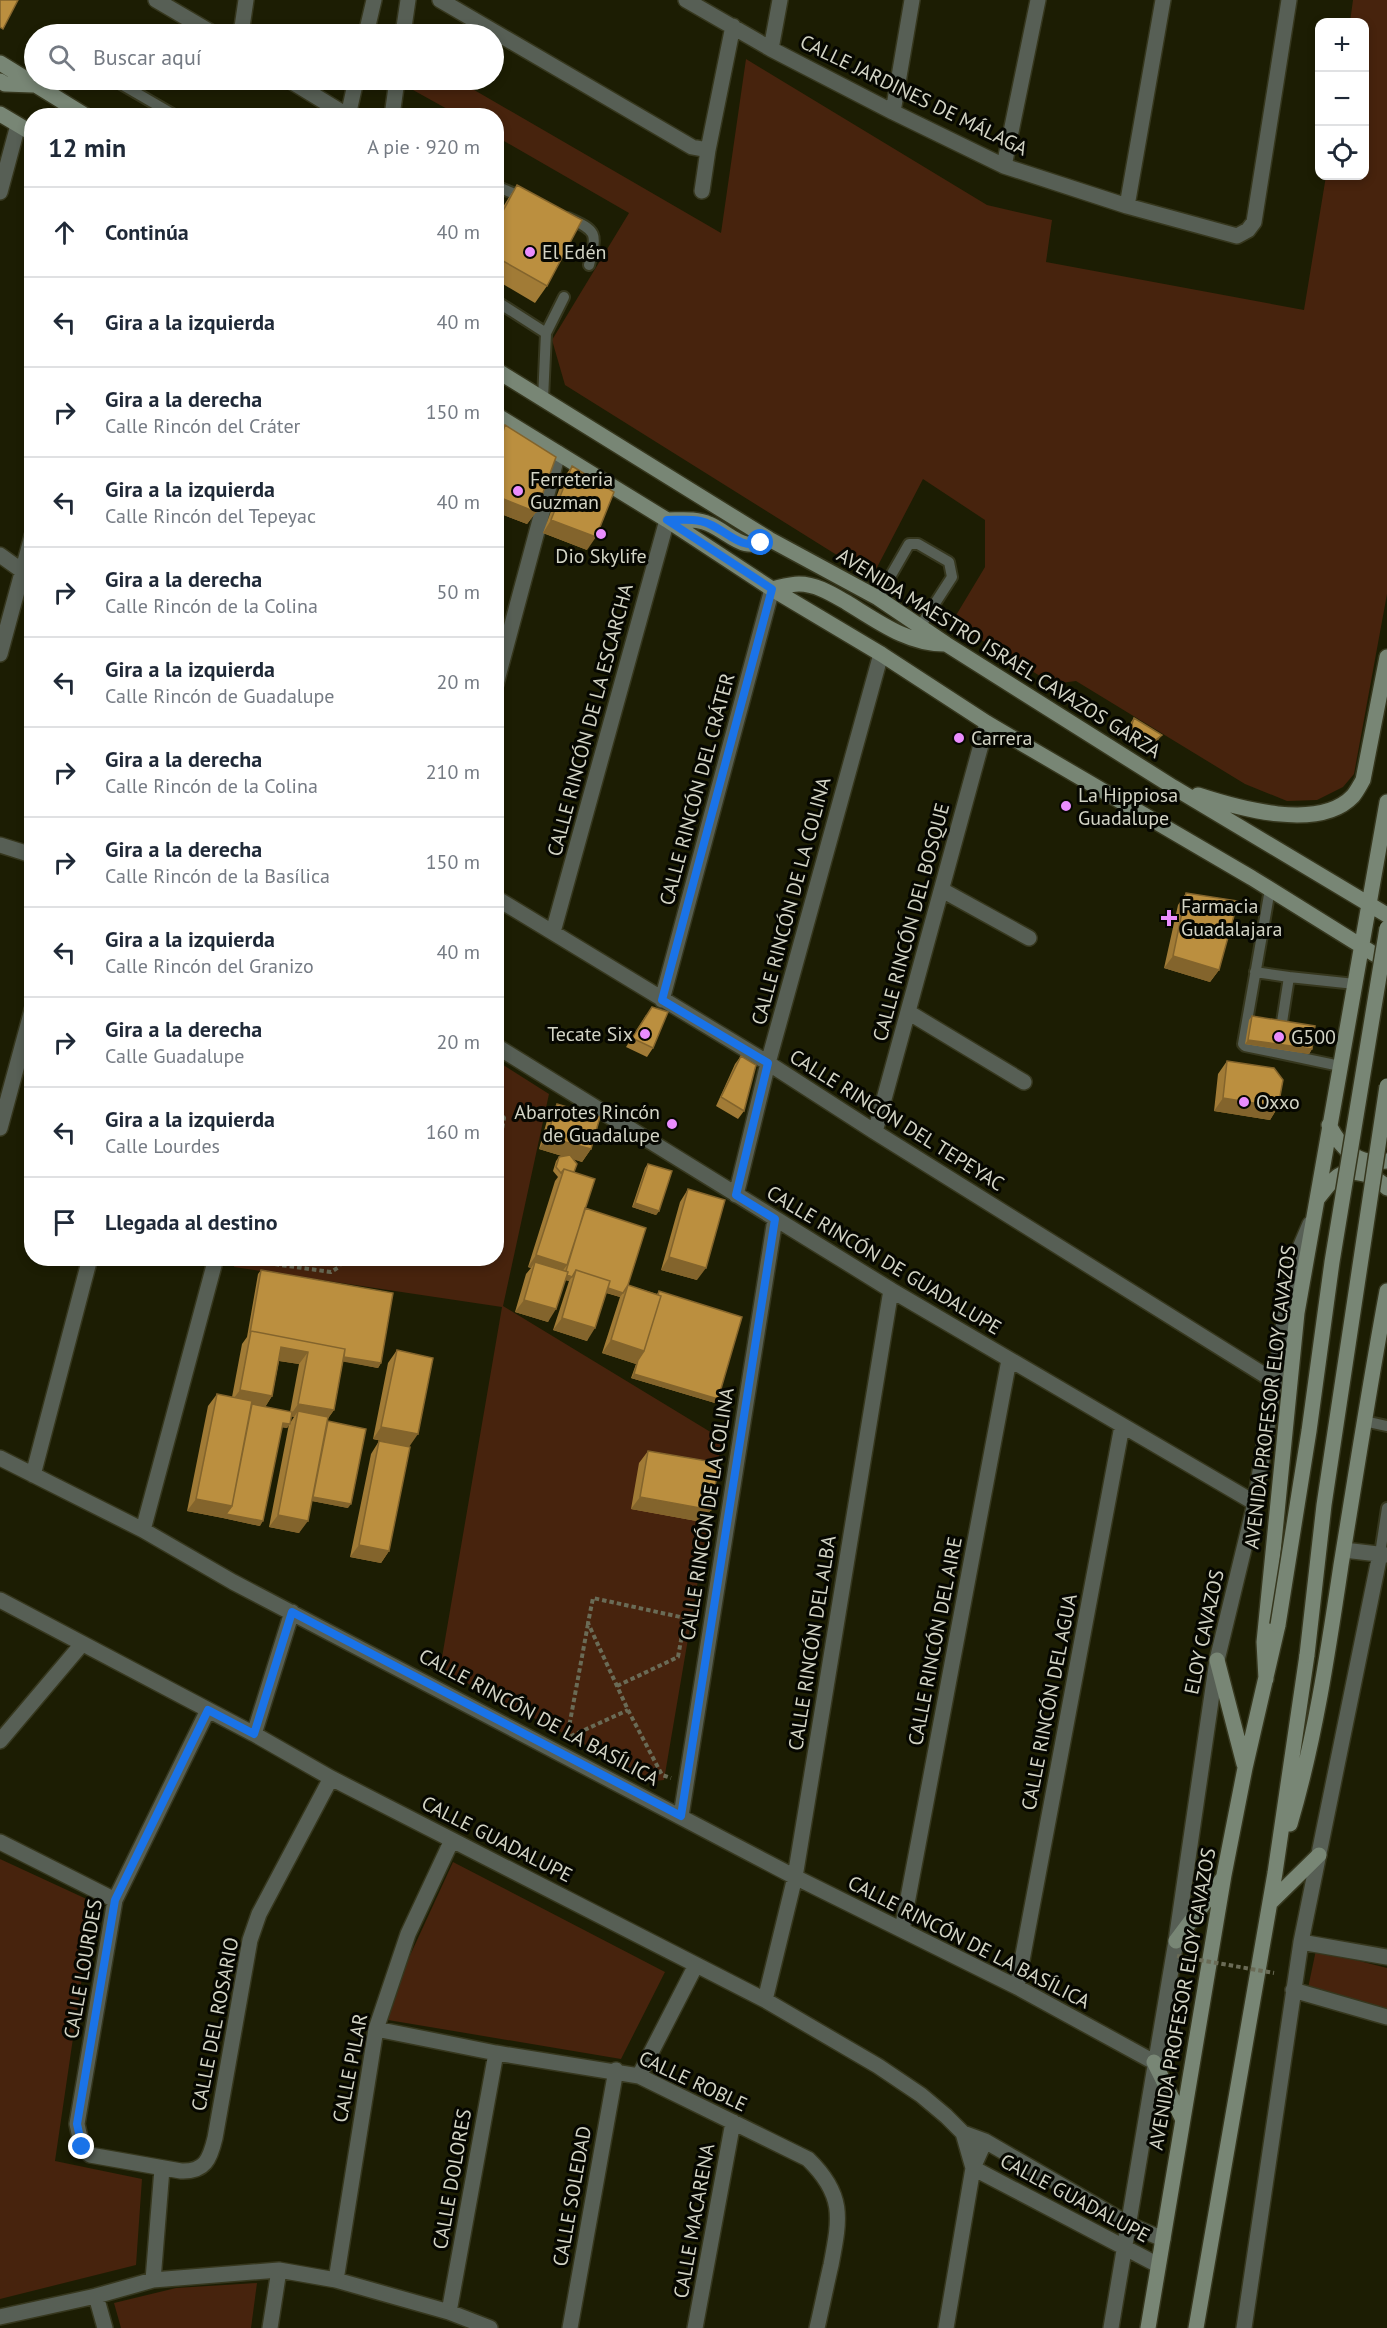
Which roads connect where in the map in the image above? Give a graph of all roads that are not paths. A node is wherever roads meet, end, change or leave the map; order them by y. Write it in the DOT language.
graph roads {
  1 [pos="156,0"];
  2 [pos="246,0"];
  3 [pos="374,0"];
  4 [pos="408,0"];
  5 [pos="440,0"];
  6 [pos="686,0"];
  7 [pos="780,0"];
  8 [pos="912,0"];
  9 [pos="1038,0"];
  10 [pos="1163,0"];
  11 [pos="1289,0"];
  12 [pos="197,24"];
  13 [pos="242,24"];
  14 [pos="368,24"];
  15 [pos="404,24"];
  16 [pos="481,24"];
  17 [pos="733,26"];
  18 [pos="504,37"];
  19 [pos="771,49"];
  20 [pos="0,63"];
  21 [pos="24,75"];
  22 [pos="0,81"];
  23 [pos="24,84"];
  24 [pos="49,90"];
  25 [pos="131,90"];
  26 [pos="305,90"];
  27 [pos="354,90"];
  28 [pos="396,90"];
  29 [pos="75,108"];
  30 [pos="162,108"];
  31 [pos="335,108"];
  32 [pos="350,108"];
  33 [pos="393,108"];
  34 [pos="893,112"];
  35 [pos="0,114"];
  36 [pos="24,128"];
  37 [pos="24,132"];
  38 [pos="708,150"];
  39 [pos="1004,166"];
  40 [pos="504,190"];
  41 [pos="702,191"];
  42 [pos="0,192"];
  43 [pos="539,205"];
  44 [pos="1127,206"];
  45 [pos="561,214"];
  46 [pos="589,265"];
  47 [pos="564,297"];
  48 [pos="504,307"];
  49 [pos="546,333"];
  50 [pos="504,375"];
  51 [pos="543,399"];
  52 [pos="504,421"];
  53 [pos="558,453"];
  54 [pos="667,520"];
  55 [pos="769,539"];
  56 [pos="0,555"];
  57 [pos="24,572"];
  58 [pos="24,583"];
  59 [pos="772,589"];
  60 [pos="878,598"];
  61 [pos="921,625"];
  62 [pos="946,644"];
  63 [pos="0,654"];
  64 [pos="504,654"];
  65 [pos="881,654"];
  66 [pos="1387,657"];
  67 [pos="987,723"];
  68 [pos="1173,787"];
  69 [pos="1387,802"];
  70 [pos="0,845"];
  71 [pos="24,852"];
  72 [pos="1270,888"];
  73 [pos="942,890"];
  74 [pos="504,903"];
  75 [pos="1369,903"];
  76 [pos="1387,915"];
  77 [pos="1387,928"];
  78 [pos="553,932"];
  79 [pos="1029,938"];
  80 [pos="1362,945"];
  81 [pos="1387,962"];
  82 [pos="1255,972"];
  83 [pos="1289,976"];
  84 [pos="1355,984"];
  85 [pos="662,1000"];
  86 [pos="908,1012"];
  87 [pos="24,1040"];
  88 [pos="504,1051"];
  89 [pos="1278,1053"];
  90 [pos="768,1063"];
  91 [pos="1340,1066"];
  92 [pos="1024,1082"];
  93 [pos="1387,1086"];
  94 [pos="1329,1125"];
  95 [pos="0,1128"];
  96 [pos="875,1132"];
  97 [pos="1387,1161"];
  98 [pos="1387,1188"];
  99 [pos="736,1195"];
  100 [pos="1314,1209"];
  101 [pos="775,1219"];
  102 [pos="88,1266"];
  103 [pos="214,1266"];
  104 [pos="891,1290"];
  105 [pos="1387,1291"];
  106 [pos="1384,1329"];
  107 [pos="1009,1360"];
  108 [pos="1274,1381"];
  109 [pos="1364,1421"];
  110 [pos="1122,1426"];
  111 [pos="1387,1426"];
  112 [pos="0,1458"];
  113 [pos="33,1475"];
  114 [pos="1255,1503"];
  115 [pos="1387,1508"];
  116 [pos="143,1530"];
  117 [pos="1344,1551"];
  118 [pos="1384,1554"];
  119 [pos="0,1600"];
  120 [pos="292,1612"];
  121 [pos="82,1644"];
  122 [pos="1217,1660"];
  123 [pos="1266,1679"];
  124 [pos="208,1710"];
  125 [pos="254,1734"];
  126 [pos="0,1741"];
  127 [pos="1245,1768"];
  128 [pos="330,1778"];
  129 [pos="681,1816"];
  130 [pos="452,1840"];
  131 [pos="0,1842"];
  132 [pos="1319,1855"];
  133 [pos="1275,1873"];
  134 [pos="1224,1875"];
  135 [pos="795,1877"];
  136 [pos="115,1900"];
  137 [pos="1270,1903"];
  138 [pos="902,1930"];
  139 [pos="1301,1942"];
  140 [pos="1176,1949"];
  141 [pos="1387,1957"];
  142 [pos="696,1965"];
  143 [pos="1017,1986"];
  144 [pos="1293,1990"];
  145 [pos="765,2000"];
  146 [pos="1387,2017"];
  147 [pos="376,2029"];
  148 [pos="496,2053"];
  149 [pos="1154,2062"];
  150 [pos="615,2070"];
  151 [pos="639,2076"];
  152 [pos="1182,2118"];
  153 [pos="733,2122"];
  154 [pos="963,2133"];
  155 [pos="985,2140"];
  156 [pos="82,2147"];
  157 [pos="973,2168"];
  158 [pos="162,2169"];
  159 [pos="1130,2225"];
  160 [pos="1162,2239"];
  161 [pos="1125,2246"];
  162 [pos="1158,2265"];
  163 [pos="279,2270"];
  164 [pos="153,2280"];
  165 [pos="336,2280"];
  166 [pos="96,2296"];
  167 [pos="449,2313"];
  168 [pos="0,2318"];
  169 [pos="1197,2326"];
  170 [pos="105,2328"];
  171 [pos="270,2328"];
  172 [pos="490,2328"];
  173 [pos="570,2328"];
  174 [pos="695,2328"];
  175 [pos="817,2328"];
  176 [pos="946,2328"];
  177 [pos="1111,2328"];
  178 [pos="1148,2328"];
  179 [pos="1244,2328"];
  1 -- 12 [label="street"];
  2 -- 13 [label="street"];
  3 -- 14 [label="street"];
  4 -- 15 [label="street"];
  5 -- 16 [label="street"];
  6 -- 17 [label="street, CALLE JARDINES DE MÁLAGA"];
  7 -- 19 [label="street"];
  8 -- 34 [label="street"];
  9 -- 39 [label="street"];
  10 -- 44 [label="street"];
  11 -- 44 [label="street, CALLE JARDINES DE MÁLAGA"];
  17 -- 19 [label="street, CALLE JARDINES DE MÁLAGA"];
  17 -- 38 [label="street"];
  18 -- 38 [label="street"];
  19 -- 34 [label="street, CALLE JARDINES DE MÁLAGA"];
  20 -- 21 [label="main road"];
  22 -- 23 [label="main road"];
  24 -- 29 [label="main road"];
  25 -- 30 [label="lane"];
  26 -- 31 [label="street"];
  27 -- 32 [label="street"];
  28 -- 33 [label="street"];
  34 -- 39 [label="street, CALLE JARDINES DE MÁLAGA"];
  35 -- 36 [label="main road"];
  37 -- 42 [label="street"];
  38 -- 41 [label="street"];
  39 -- 44 [label="street, CALLE JARDINES DE MÁLAGA"];
  40 -- 43 [label="lane"];
  45 -- 46 [label="lane"];
  47 -- 49 [label="lane"];
  48 -- 49 [label="lane"];
  49 -- 51 [label="lane"];
  50 -- 51 [label="main road, AVENIDA MAESTRO ISRAEL CAVAZOS GARZA"];
  51 -- 55 [label="main road, AVENIDA MAESTRO ISRAEL CAVAZOS GARZA"];
  52 -- 53 [label="main road"];
  53 -- 54 [label="main road"];
  53 -- 64 [label="street"];
  54 -- 55 [label="main road"];
  54 -- 59 [label="main road"];
  54 -- 78 [label="street, CALLE RINCÓN DE LA ESCARCHA"];
  55 -- 60 [label="main road, AVENIDA MAESTRO ISRAEL CAVAZOS GARZA"];
  56 -- 57 [label="street"];
  58 -- 63 [label="street"];
  59 -- 62 [label="main road"];
  59 -- 65 [label="main road"];
  59 -- 85 [label="street, CALLE RINCÓN DEL CRÁTER"];
  60 -- 61 [label="main road, AVENIDA MAESTRO ISRAEL CAVAZOS GARZA"];
  60 -- 61 [label="lane"];
  61 -- 62 [label="main road, AVENIDA MAESTRO ISRAEL CAVAZOS GARZA"];
  62 -- 68 [label="main road, AVENIDA MAESTRO ISRAEL CAVAZOS GARZA"];
  65 -- 67 [label="main road"];
  65 -- 90 [label="street, CALLE RINCÓN DE LA COLINA"];
  66 -- 68 [label="main road"];
  67 -- 72 [label="main road"];
  67 -- 73 [label="street, CALLE RINCÓN DEL BOSQUE"];
  68 -- 75 [label="main road, AVENIDA MAESTRO ISRAEL CAVAZOS GARZA"];
  69 -- 75 [label="main road, AVENIDA PROFESOR ELOY CAVAZOS"];
  70 -- 71 [label="street"];
  72 -- 80 [label="main road"];
  72 -- 82 [label="lane"];
  73 -- 79 [label="street"];
  73 -- 86 [label="street, CALLE RINCÓN DEL BOSQUE"];
  74 -- 78 [label="street, CALLE RINCÓN DEL TEPEYAC"];
  75 -- 76 [label="main road, AVENIDA MAESTRO ISRAEL CAVAZOS GARZA"];
  75 -- 80 [label="main road, AVENIDA PROFESOR ELOY CAVAZOS"];
  77 -- 123 [label="main road, AVENIDA PROFESOR ELOY CAVAZOS, bridge"];
  78 -- 85 [label="street, CALLE RINCÓN DEL TEPEYAC"];
  80 -- 81 [label="main road"];
  80 -- 84 [label="main road, AVENIDA PROFESOR ELOY CAVAZOS"];
  82 -- 83 [label="lane"];
  82 -- 89 [label="lane"];
  83 -- 84 [label="lane"];
  83 -- 89 [label="lane"];
  84 -- 91 [label="main road, AVENIDA PROFESOR ELOY CAVAZOS"];
  85 -- 90 [label="street, CALLE RINCÓN DEL TEPEYAC"];
  86 -- 92 [label="street"];
  86 -- 96 [label="street, CALLE RINCÓN DEL BOSQUE"];
  87 -- 95 [label="street"];
  88 -- 99 [label="street, CALLE RINCÓN DE GUADALUPE"];
  89 -- 91 [label="lane"];
  90 -- 96 [label="street, CALLE RINCÓN DEL TEPEYAC"];
  90 -- 99 [label="street, CALLE RINCÓN DE LA COLINA"];
  91 -- 94 [label="main road, AVENIDA PROFESOR ELOY CAVAZOS"];
  93 -- 133 [label="main road, bridge"];
  94 -- 97 [label="main road"];
  94 -- 100 [label="main road, AVENIDA PROFESOR ELOY CAVAZOS"];
  96 -- 108 [label="street, CALLE RINCÓN DEL TEPEYAC"];
  98 -- 100 [label="main road"];
  99 -- 101 [label="street, CALLE RINCÓN DE GUADALUPE"];
  100 -- 108 [label="street, ELOY CAVAZOS"];
  100 -- 123 [label="main road, AVENIDA PROFESOR ELOY CAVAZOS"];
  101 -- 104 [label="street, CALLE RINCÓN DE GUADALUPE"];
  101 -- 129 [label="street, CALLE RINCÓN DE LA COLINA"];
  102 -- 113 [label="street"];
  103 -- 116 [label="street"];
  104 -- 107 [label="street, CALLE RINCÓN DE GUADALUPE"];
  104 -- 135 [label="street, CALLE RINCÓN DEL ALBA"];
  105 -- 106 [label="main road"];
  106 -- 109 [label="main road"];
  107 -- 110 [label="street, CALLE RINCÓN DE GUADALUPE"];
  107 -- 138 [label="street, CALLE RINCÓN DEL AIRE"];
  108 -- 114 [label="street, ELOY CAVAZOS"];
  109 -- 111 [label="lane"];
  109 -- 117 [label="main road"];
  110 -- 114 [label="street, CALLE RINCÓN DE GUADALUPE"];
  110 -- 143 [label="street, CALLE RINCÓN DEL AGUA"];
  112 -- 113 [label="street, CALLE RINCÓN DE LA BASÍLICA"];
  113 -- 116 [label="street, CALLE RINCÓN DE LA BASÍLICA"];
  114 -- 122 [label="street, ELOY CAVAZOS"];
  115 -- 118 [label="lane"];
  116 -- 120 [label="street, CALLE RINCÓN DE LA BASÍLICA"];
  117 -- 118 [label="street"];
  117 -- 133 [label="main road"];
  118 -- 132 [label="street"];
  119 -- 121 [label="street, CALLE GUADALUPE"];
  120 -- 125 [label="street"];
  120 -- 129 [label="street, CALLE RINCÓN DE LA BASÍLICA"];
  121 -- 124 [label="street, CALLE GUADALUPE"];
  121 -- 126 [label="street"];
  122 -- 127 [label="main road"];
  122 -- 140 [label="street, ELOY CAVAZOS"];
  123 -- 127 [label="main road, AVENIDA PROFESOR ELOY CAVAZOS"];
  124 -- 125 [label="street, CALLE GUADALUPE"];
  124 -- 136 [label="street, CALLE LOURDES"];
  125 -- 128 [label="street, CALLE GUADALUPE"];
  127 -- 134 [label="main road, AVENIDA PROFESOR ELOY CAVAZOS"];
  128 -- 130 [label="street, CALLE GUADALUPE"];
  128 -- 158 [label="street, CALLE DEL ROSARIO"];
  129 -- 135 [label="street, CALLE RINCÓN DE LA BASÍLICA"];
  130 -- 142 [label="street, CALLE GUADALUPE"];
  130 -- 147 [label="street, CALLE PILAR"];
  131 -- 136 [label="street"];
  132 -- 137 [label="main road"];
  132 -- 139 [label="street"];
  133 -- 137 [label="main road"];
  134 -- 140 [label="main road"];
  134 -- 152 [label="main road, AVENIDA PROFESOR ELOY CAVAZOS"];
  135 -- 138 [label="street, CALLE RINCÓN DE LA BASÍLICA"];
  135 -- 145 [label="street, CALLE RINCÓN DEL ALBA"];
  136 -- 156 [label="street, CALLE LOURDES"];
  137 -- 169 [label="main road"];
  138 -- 143 [label="street, CALLE RINCÓN DE LA BASÍLICA"];
  139 -- 141 [label="street"];
  139 -- 144 [label="street"];
  140 -- 149 [label="street, ELOY CAVAZOS"];
  142 -- 145 [label="street, CALLE GUADALUPE"];
  142 -- 151 [label="street"];
  143 -- 149 [label="street, CALLE RINCÓN DE LA BASÍLICA"];
  144 -- 146 [label="street"];
  144 -- 179 [label="street"];
  145 -- 154 [label="street, CALLE GUADALUPE"];
  147 -- 148 [label="street, CALLE ROBLE"];
  147 -- 165 [label="street, CALLE PILAR"];
  148 -- 150 [label="street, CALLE ROBLE"];
  148 -- 167 [label="street, CALLE DOLORES"];
  149 -- 152 [label="main road"];
  149 -- 159 [label="street, ELOY CAVAZOS"];
  150 -- 151 [label="street, CALLE ROBLE"];
  150 -- 173 [label="street, CALLE SOLEDAD"];
  151 -- 153 [label="street, CALLE ROBLE"];
  152 -- 160 [label="main road, AVENIDA PROFESOR ELOY CAVAZOS"];
  153 -- 174 [label="street, CALLE MACARENA"];
  153 -- 175 [label="street, CALLE ROBLE"];
  154 -- 155 [label="street, CALLE GUADALUPE"];
  154 -- 157 [label="street, CALLE GUADALUPE"];
  155 -- 157 [label="street"];
  155 -- 159 [label="street, CALLE GUADALUPE"];
  156 -- 158 [label="street, CALLE DEL ROSARIO"];
  157 -- 161 [label="street, CALLE GUADALUPE"];
  157 -- 176 [label="street"];
  158 -- 164 [label="street"];
  159 -- 160 [label="street, CALLE GUADALUPE"];
  159 -- 161 [label="street, ELOY CAVAZOS"];
  160 -- 162 [label="main road, AVENIDA PROFESOR ELOY CAVAZOS"];
  161 -- 162 [label="street, CALLE GUADALUPE"];
  161 -- 177 [label="street, ELOY CAVAZOS"];
  162 -- 178 [label="main road, AVENIDA PROFESOR ELOY CAVAZOS"];
  163 -- 164 [label="street"];
  163 -- 165 [label="street"];
  163 -- 171 [label="street"];
  164 -- 166 [label="street"];
  165 -- 167 [label="street"];
  166 -- 168 [label="street"];
  166 -- 170 [label="street"];
  167 -- 172 [label="street"];
}
